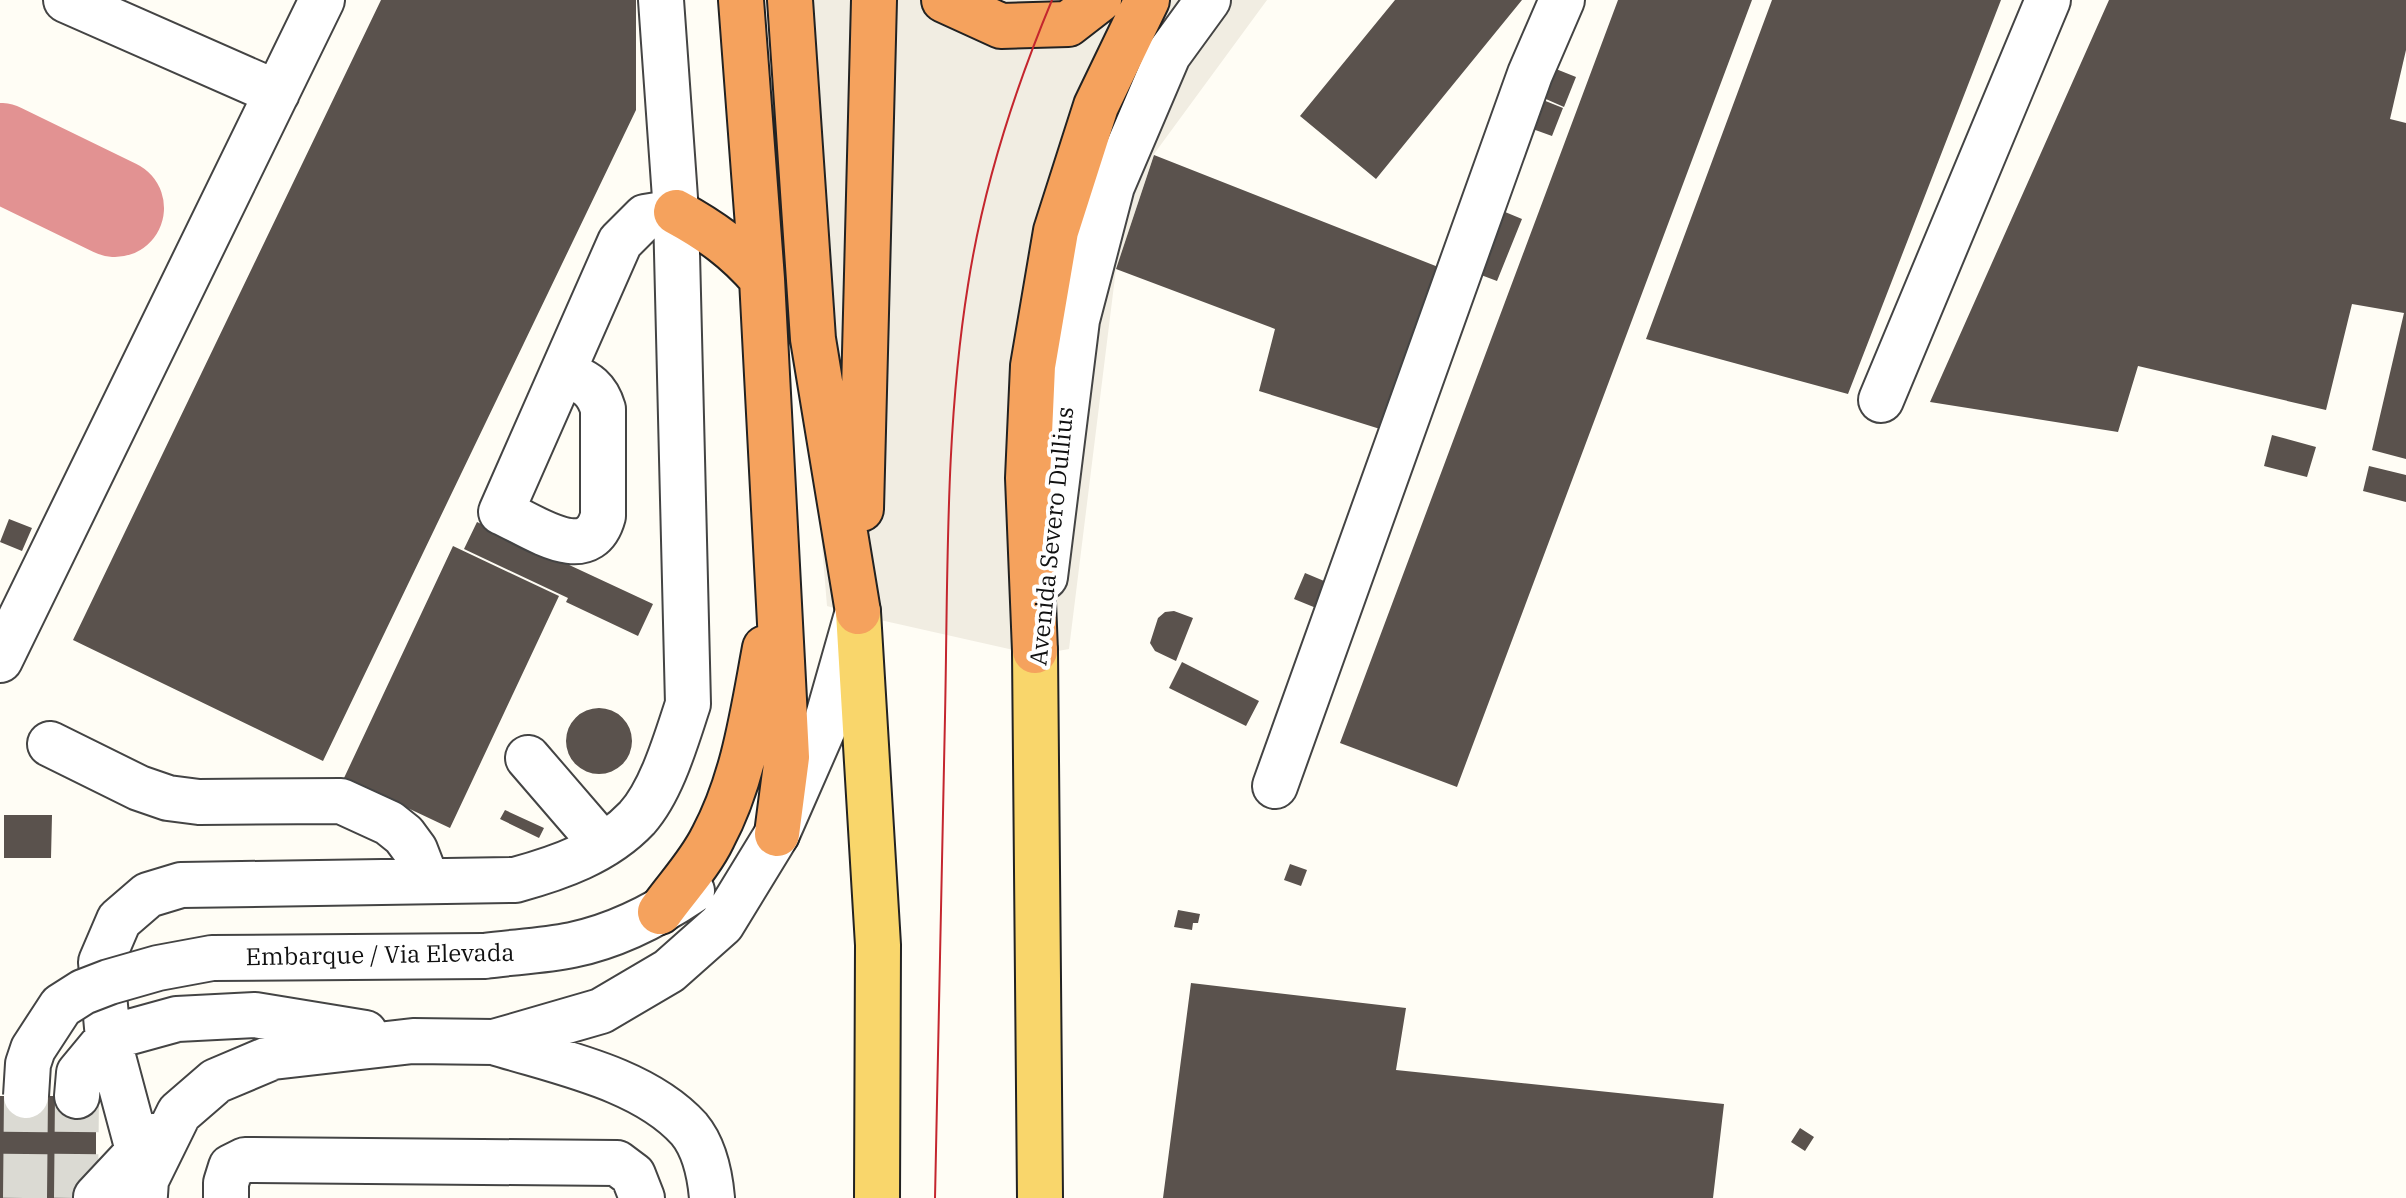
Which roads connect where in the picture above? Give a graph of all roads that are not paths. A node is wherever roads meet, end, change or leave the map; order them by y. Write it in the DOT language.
graph roads {
  1 [pos="66,0"];
  2 [pos="322,0"];
  3 [pos="661,0"];
  4 [pos="741,0"];
  5 [pos="874,0"];
  6 [pos="944,0"];
  7 [pos="1099,0"];
  8 [pos="1147,0"];
  9 [pos="1208,0"];
  10 [pos="1562,0"];
  11 [pos="2048,0"];
  12 [pos="791,7"];
  13 [pos="277,93"];
  14 [pos="676,212"];
  15 [pos="762,279"];
  16 [pos="563,372"];
  17 [pos="1881,400"];
  18 [pos="779,567"];
  19 [pos="858,612"];
  20 [pos="1035,651"];
  21 [pos="0,660"];
  22 [pos="50,744"];
  23 [pos="528,758"];
  24 [pos="1275,786"];
  25 [pos="777,834"];
  26 [pos="603,845"];
  27 [pos="427,881"];
  28 [pos="660,912"];
  29 [pos="108,1038"];
  30 [pos="413,1041"];
  31 [pos="494,1042"];
  32 [pos="26,1096"];
  33 [pos="77,1096"];
  34 [pos="143,1176"];
  35 [pos="96,1197"];
  36 [pos="226,1198"];
  37 [pos="642,1198"];
  38 [pos="712,1198"];
  39 [pos="877,1198"];
  40 [pos="1040,1198"];
  1 -- 13 [label="street"];
  2 -- 13 [label="street"];
  3 -- 14 [label="street"];
  4 -- 15 [label="highway"];
  5 -- 19 [label="highway"];
  6 -- 7 [label="highway"];
  8 -- 20 [label="highway"];
  9 -- 20 [label="street, Avenida Severo Dullius"];
  10 -- 24 [label="street"];
  11 -- 17 [label="street"];
  12 -- 19 [label="highway"];
  13 -- 21 [label="street"];
  14 -- 15 [label="highway"];
  14 -- 16 [label="street"];
  14 -- 26 [label="street"];
  15 -- 18 [label="highway"];
  18 -- 25 [label="highway"];
  18 -- 28 [label="highway"];
  19 -- 25 [label="street"];
  19 -- 39 [label="main road"];
  20 -- 40 [label="main road, Avenida Severo Dullius"];
  22 -- 27 [label="street"];
  23 -- 26 [label="street"];
  25 -- 28 [label="street, Embarque / Via Elevada"];
  25 -- 31 [label="street"];
  26 -- 27 [label="street"];
  27 -- 29 [label="street"];
  28 -- 32 [label="street, Embarque / Via Elevada, bridge"];
  29 -- 30 [label="street"];
  29 -- 33 [label="street"];
  29 -- 34 [label="street"];
  30 -- 31 [label="street"];
  30 -- 34 [label="street"];
  31 -- 38 [label="street"];
  34 -- 35 [label="street"];
  36 -- 37 [label="street"];
}
